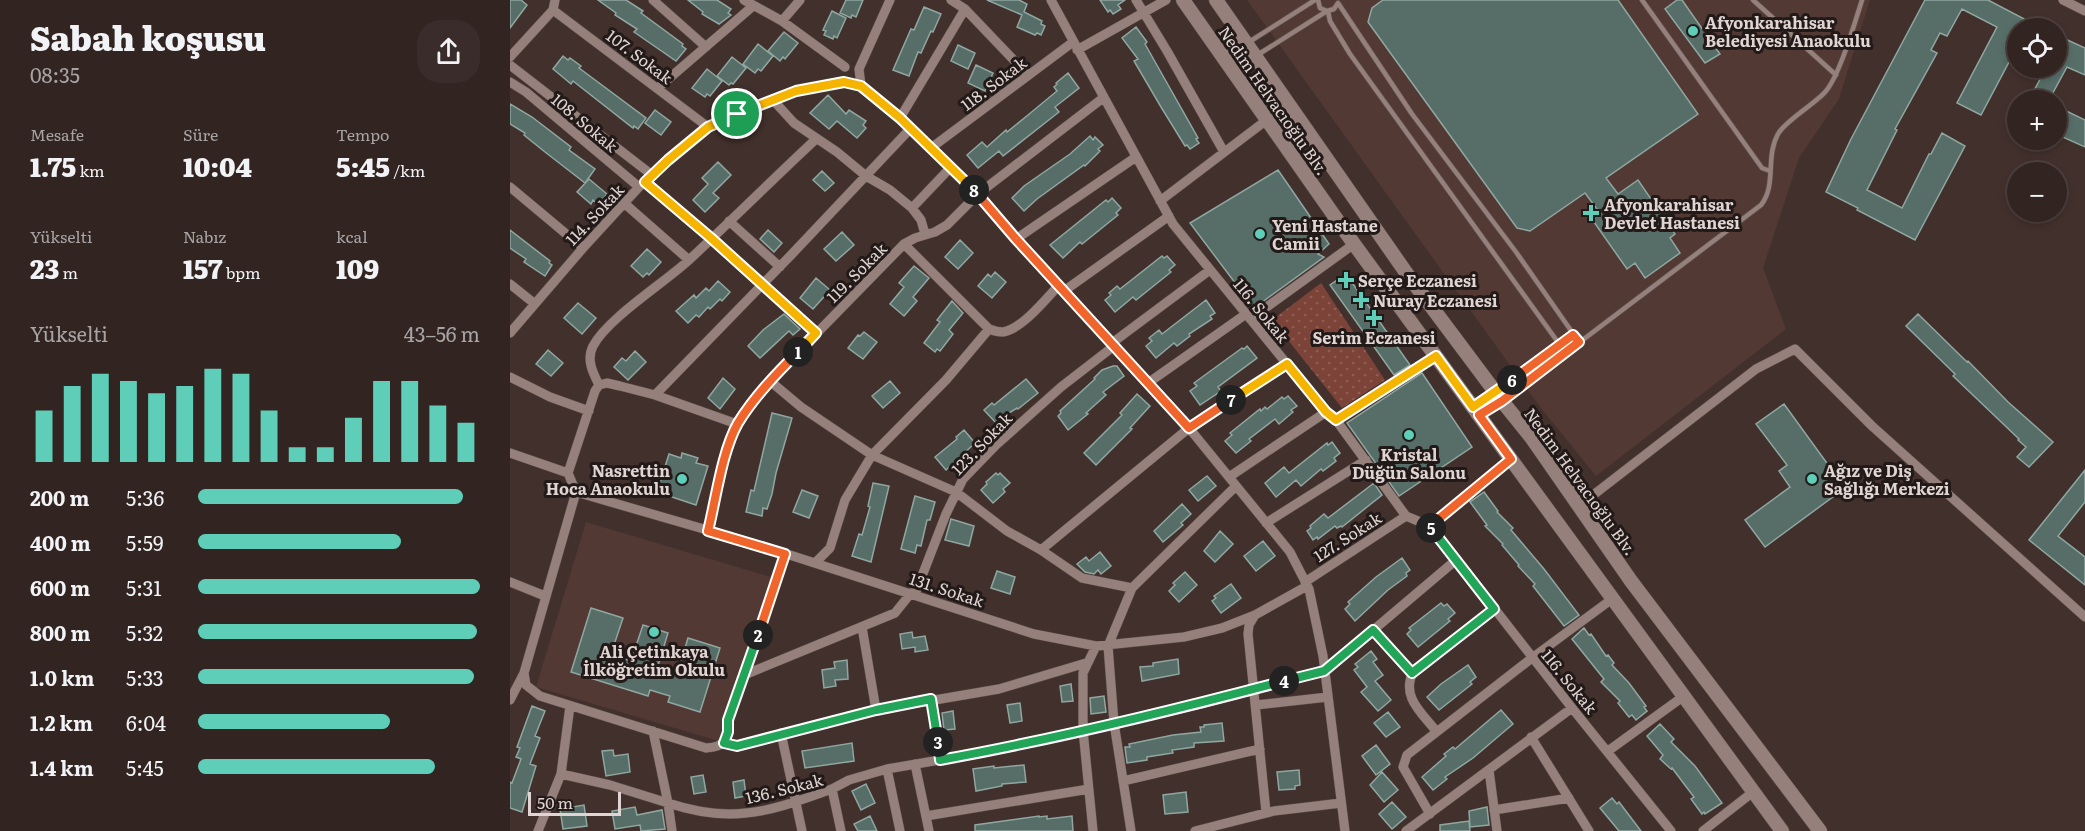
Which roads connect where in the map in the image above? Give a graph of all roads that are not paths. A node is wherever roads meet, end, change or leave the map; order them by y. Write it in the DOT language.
graph roads {
  1 [pos="555,0"];
  2 [pos="653,0"];
  3 [pos="744,0"];
  4 [pos="800,0"];
  5 [pos="890,0"];
  6 [pos="951,0"];
  7 [pos="1051,0"];
  8 [pos="1136,0"];
  9 [pos="1166,0"];
  10 [pos="1184,0"];
  11 [pos="1216,0"];
  12 [pos="1316,0"];
  13 [pos="1642,0"];
  14 [pos="1753,0"];
  15 [pos="1862,0"];
  16 [pos="2063,0"];
  17 [pos="1338,2"];
  18 [pos="753,6"];
  19 [pos="965,9"];
  20 [pos="553,10"];
  21 [pos="1327,11"];
  22 [pos="2085,11"];
  23 [pos="1144,13"];
  24 [pos="782,21"];
  25 [pos="1248,43"];
  26 [pos="1075,46"];
  27 [pos="706,47"];
  28 [pos="1256,56"];
  29 [pos="510,57"];
  30 [pos="1224,57"];
  31 [pos="510,65"];
  32 [pos="845,67"];
  33 [pos="860,69"];
  34 [pos="1028,75"];
  35 [pos="1836,75"];
  36 [pos="510,82"];
  37 [pos="844,82"];
  38 [pos="861,86"];
  39 [pos="658,88"];
  40 [pos="1103,98"];
  41 [pos="772,100"];
  42 [pos="900,118"];
  43 [pos="1268,119"];
  44 [pos="708,127"];
  45 [pos="911,128"];
  46 [pos="816,139"];
  47 [pos="931,148"];
  48 [pos="1224,152"];
  49 [pos="1136,157"];
  50 [pos="951,167"];
  51 [pos="1770,171"];
  52 [pos="866,176"];
  53 [pos="645,182"];
  54 [pos="510,187"];
  55 [pos="978,194"];
  56 [pos="1160,201"];
  57 [pos="624,203"];
  58 [pos="912,208"];
  59 [pos="1168,216"];
  60 [pos="729,220"];
  61 [pos="925,234"];
  62 [pos="711,238"];
  63 [pos="1016,239"];
  64 [pos="904,244"];
  65 [pos="1354,244"];
  66 [pos="583,248"];
  67 [pos="689,260"];
  68 [pos="780,267"];
  69 [pos="1210,270"];
  70 [pos="510,284"];
  71 [pos="763,285"];
  72 [pos="1062,288"];
  73 [pos="535,304"];
  74 [pos="1248,317"];
  75 [pos="989,329"];
  76 [pos="510,333"];
  77 [pos="816,333"];
  78 [pos="1573,335"];
  79 [pos="1579,342"];
  80 [pos="1113,345"];
  81 [pos="1560,345"];
  82 [pos="1565,352"];
  83 [pos="1436,356"];
  84 [pos="1287,364"];
  85 [pos="510,377"];
  86 [pos="770,381"];
  87 [pos="1148,383"];
  88 [pos="599,385"];
  89 [pos="655,395"];
  90 [pos="1498,396"];
  91 [pos="589,411"];
  92 [pos="1476,411"];
  93 [pos="1326,412"];
  94 [pos="1336,420"];
  95 [pos="737,424"];
  96 [pos="1189,428"];
  97 [pos="510,453"];
  98 [pos="872,455"];
  99 [pos="1511,459"];
  100 [pos="1366,460"];
  101 [pos="568,473"];
  102 [pos="1229,477"];
  103 [pos="1236,486"];
  104 [pos="576,492"];
  105 [pos="956,492"];
  106 [pos="1579,506"];
  107 [pos="1406,516"];
  108 [pos="1266,523"];
  109 [pos="1430,526"];
  110 [pos="708,531"];
  111 [pos="1041,550"];
  112 [pos="785,554"];
  113 [pos="1456,560"];
  114 [pos="815,563"];
  115 [pos="510,582"];
  116 [pos="1306,584"];
  117 [pos="1132,588"];
  118 [pos="913,594"];
  119 [pos="545,596"];
  120 [pos="1612,599"];
  121 [pos="1494,609"];
  122 [pos="1255,615"];
  123 [pos="2085,617"];
  124 [pos="862,627"];
  125 [pos="1373,630"];
  126 [pos="1096,646"];
  127 [pos="1108,646"];
  128 [pos="1533,658"];
  129 [pos="1086,663"];
  130 [pos="1324,671"];
  131 [pos="1412,673"];
  132 [pos="524,674"];
  133 [pos="744,675"];
  134 [pos="1255,689"];
  135 [pos="1684,696"];
  136 [pos="1328,697"];
  137 [pos="931,699"];
  138 [pos="510,700"];
  139 [pos="1256,705"];
  140 [pos="570,706"];
  141 [pos="1572,708"];
  142 [pos="876,710"];
  143 [pos="1114,723"];
  144 [pos="1083,730"];
  145 [pos="653,731"];
  146 [pos="1436,731"];
  147 [pos="781,733"];
  148 [pos="1531,737"];
  149 [pos="724,743"];
  150 [pos="1260,749"];
  151 [pos="1608,751"];
  152 [pos="940,760"];
  153 [pos="915,764"];
  154 [pos="887,769"];
  155 [pos="1489,770"];
  156 [pos="561,774"];
  157 [pos="1123,781"];
  158 [pos="832,789"];
  159 [pos="1089,789"];
  160 [pos="1753,792"];
  161 [pos="1569,798"];
  162 [pos="797,802"];
  163 [pos="668,803"];
  164 [pos="1341,803"];
  165 [pos="1494,810"];
  166 [pos="1266,812"];
  167 [pos="1430,814"];
  168 [pos="926,816"];
  169 [pos="538,831"];
  170 [pos="672,831"];
  171 [pos="802,831"];
  172 [pos="842,831"];
  173 [pos="900,831"];
  174 [pos="929,831"];
  175 [pos="1094,831"];
  176 [pos="1131,831"];
  177 [pos="1195,831"];
  178 [pos="1345,831"];
  179 [pos="1406,831"];
  180 [pos="1497,831"];
  181 [pos="1589,831"];
  182 [pos="1671,831"];
  183 [pos="1703,831"];
  184 [pos="1782,831"];
  185 [pos="1820,831"];
  1 -- 20 [label="street"];
  2 -- 27 [label="street"];
  3 -- 18 [label="street"];
  4 -- 24 [label="street"];
  5 -- 33 [label="street"];
  6 -- 19 [label="street"];
  7 -- 26 [label="street, 116. Sokak"];
  8 -- 23 [label="street"];
  9 -- 23 [label="street, 118. Sokak"];
  10 -- 30 [label="main road, Nedim Helvacıoğlu Blv."];
  11 -- 25 [label="main road, Nedim Helvacıoğlu Blv."];
  12 -- 21 [label="lane"];
  12 -- 25 [label="lane"];
  13 -- 51 [label="lane"];
  14 -- 35 [label="lane"];
  15 -- 35 [label="lane"];
  16 -- 22 [label="street"];
  17 -- 21 [label="lane"];
  17 -- 78 [label="lane"];
  18 -- 24 [label="street"];
  18 -- 27 [label="street"];
  19 -- 34 [label="street"];
  19 -- 42 [label="street"];
  20 -- 29 [label="street"];
  20 -- 39 [label="street, 107. Sokak"];
  21 -- 28 [label="lane"];
  21 -- 81 [label="lane"];
  23 -- 26 [label="street, 118. Sokak"];
  23 -- 48 [label="street"];
  24 -- 32 [label="street"];
  25 -- 28 [label="main road, Nedim Helvacıoğlu Blv."];
  26 -- 34 [label="street, 118. Sokak"];
  26 -- 40 [label="street, 116. Sokak"];
  27 -- 39 [label="street"];
  28 -- 30 [label="main road"];
  28 -- 90 [label="main road, Nedim Helvacıoğlu Blv."];
  30 -- 43 [label="main road, Nedim Helvacıoğlu Blv."];
  31 -- 53 [label="street"];
  32 -- 33 [label="street"];
  32 -- 37 [label="street"];
  33 -- 38 [label="street"];
  34 -- 47 [label="street, 118. Sokak"];
  35 -- 51 [label="lane"];
  36 -- 53 [label="street, 108. Sokak"];
  37 -- 38 [label="street, 114. Sokak"];
  37 -- 41 [label="street, 114. Sokak"];
  38 -- 42 [label="street"];
  39 -- 44 [label="street, 107. Sokak"];
  40 -- 49 [label="street, 116. Sokak"];
  40 -- 55 [label="street, 119. Sokak"];
  41 -- 44 [label="street, 114. Sokak"];
  41 -- 46 [label="street"];
  42 -- 45 [label="street"];
  43 -- 48 [label="street"];
  43 -- 65 [label="main road, Nedim Helvacıoğlu Blv."];
  44 -- 53 [label="street, 114. Sokak"];
  45 -- 47 [label="street"];
  45 -- 52 [label="street"];
  46 -- 52 [label="street"];
  46 -- 60 [label="street"];
  47 -- 50 [label="street"];
  48 -- 56 [label="street"];
  49 -- 56 [label="street, 116. Sokak"];
  49 -- 63 [label="street"];
  50 -- 55 [label="street"];
  50 -- 58 [label="street"];
  51 -- 79 [label="lane"];
  52 -- 58 [label="street"];
  52 -- 68 [label="street"];
  53 -- 57 [label="street, 114. Sokak"];
  53 -- 62 [label="street"];
  54 -- 66 [label="street"];
  55 -- 61 [label="street, 119. Sokak"];
  55 -- 63 [label="street"];
  56 -- 59 [label="street, 116. Sokak"];
  57 -- 66 [label="street, 114. Sokak"];
  57 -- 67 [label="street"];
  58 -- 61 [label="street"];
  59 -- 69 [label="street, 116. Sokak"];
  59 -- 72 [label="street"];
  60 -- 62 [label="street"];
  60 -- 68 [label="street"];
  61 -- 64 [label="street, 119. Sokak"];
  62 -- 67 [label="street"];
  62 -- 71 [label="street"];
  63 -- 72 [label="street"];
  64 -- 75 [label="street"];
  64 -- 77 [label="street, 119. Sokak"];
  65 -- 74 [label="street"];
  65 -- 83 [label="main road, Nedim Helvacıoğlu Blv."];
  66 -- 73 [label="street, 114. Sokak"];
  67 -- 88 [label="street"];
  68 -- 71 [label="street"];
  69 -- 74 [label="street, 116. Sokak"];
  69 -- 80 [label="street, 123. Sokak"];
  70 -- 73 [label="street"];
  71 -- 77 [label="street"];
  71 -- 89 [label="street"];
  72 -- 75 [label="street"];
  72 -- 80 [label="street"];
  73 -- 76 [label="street, 114. Sokak"];
  74 -- 84 [label="street, 116. Sokak"];
  74 -- 87 [label="street"];
  75 -- 98 [label="street"];
  77 -- 86 [label="street, 119. Sokak"];
  78 -- 79 [label="lane"];
  78 -- 81 [label="lane"];
  79 -- 82 [label="lane"];
  80 -- 87 [label="street"];
  80 -- 105 [label="street, 123. Sokak"];
  81 -- 82 [label="lane"];
  81 -- 90 [label="lane"];
  82 -- 90 [label="lane"];
  83 -- 92 [label="main road, Nedim Helvacıoğlu Blv."];
  83 -- 94 [label="street"];
  84 -- 93 [label="street, 116. Sokak"];
  84 -- 96 [label="street"];
  85 -- 91 [label="street"];
  86 -- 95 [label="street, 119. Sokak"];
  86 -- 98 [label="street"];
  87 -- 96 [label="street"];
  88 -- 89 [label="street"];
  88 -- 91 [label="street"];
  89 -- 95 [label="street"];
  90 -- 92 [label="lane"];
  90 -- 92 [label="lane"];
  90 -- 106 [label="main road, Nedim Helvacıoğlu Blv."];
  91 -- 101 [label="street"];
  92 -- 99 [label="main road, Nedim Helvacıoğlu Blv."];
  93 -- 94 [label="street, 116. Sokak"];
  93 -- 102 [label="street"];
  94 -- 100 [label="street, 116. Sokak"];
  95 -- 110 [label="street, 119. Sokak"];
  96 -- 102 [label="street"];
  96 -- 111 [label="street"];
  97 -- 101 [label="street"];
  98 -- 105 [label="street"];
  98 -- 114 [label="street"];
  99 -- 109 [label="street"];
  99 -- 120 [label="main road, Nedim Helvacıoğlu Blv."];
  100 -- 107 [label="street, 116. Sokak"];
  100 -- 108 [label="street"];
  101 -- 104 [label="street"];
  102 -- 103 [label="street"];
  103 -- 108 [label="street"];
  103 -- 117 [label="street"];
  104 -- 110 [label="street, 131. Sokak"];
  104 -- 119 [label="street"];
  105 -- 111 [label="street"];
  105 -- 118 [label="street, 123. Sokak"];
  106 -- 123 [label="street"];
  106 -- 185 [label="main road, Nedim Helvacıoğlu Blv."];
  107 -- 109 [label="street, 116. Sokak"];
  107 -- 116 [label="street, 127. Sokak"];
  108 -- 116 [label="street"];
  109 -- 113 [label="street, 116. Sokak"];
  110 -- 112 [label="street, 131. Sokak"];
  111 -- 117 [label="street"];
  112 -- 114 [label="street, 131. Sokak"];
  112 -- 133 [label="street"];
  113 -- 121 [label="street, 116. Sokak"];
  113 -- 125 [label="street"];
  114 -- 118 [label="street, 131. Sokak"];
  115 -- 119 [label="street"];
  116 -- 122 [label="street, 131. Sokak"];
  116 -- 130 [label="street"];
  117 -- 127 [label="street"];
  118 -- 124 [label="street"];
  118 -- 126 [label="street, 131. Sokak"];
  119 -- 132 [label="street"];
  120 -- 128 [label="street"];
  120 -- 135 [label="main road, Nedim Helvacıoğlu Blv."];
  121 -- 128 [label="street, 116. Sokak"];
  121 -- 131 [label="street"];
  122 -- 127 [label="street, 131. Sokak"];
  122 -- 134 [label="street"];
  124 -- 133 [label="street"];
  124 -- 142 [label="street"];
  125 -- 130 [label="street"];
  125 -- 131 [label="street"];
  126 -- 127 [label="street, 131. Sokak"];
  126 -- 129 [label="street"];
  127 -- 143 [label="street"];
  128 -- 141 [label="street, 116. Sokak"];
  128 -- 146 [label="street"];
  129 -- 137 [label="street"];
  129 -- 144 [label="street"];
  130 -- 134 [label="street"];
  130 -- 136 [label="street"];
  131 -- 146 [label="street"];
  132 -- 138 [label="street"];
  132 -- 140 [label="street"];
  133 -- 149 [label="street"];
  134 -- 139 [label="street"];
  134 -- 143 [label="street"];
  135 -- 151 [label="street"];
  135 -- 160 [label="main road, Nedim Helvacıoğlu Blv."];
  136 -- 139 [label="street"];
  136 -- 164 [label="street"];
  137 -- 142 [label="street"];
  137 -- 152 [label="street"];
  139 -- 150 [label="street"];
  140 -- 145 [label="street"];
  140 -- 156 [label="street"];
  141 -- 148 [label="street"];
  141 -- 151 [label="street, 116. Sokak"];
  142 -- 147 [label="street"];
  143 -- 144 [label="street"];
  143 -- 157 [label="street"];
  144 -- 152 [label="street"];
  144 -- 159 [label="street"];
  145 -- 149 [label="street"];
  145 -- 163 [label="street"];
  146 -- 167 [label="street"];
  147 -- 149 [label="street"];
  147 -- 162 [label="street"];
  148 -- 155 [label="street"];
  148 -- 161 [label="street"];
  150 -- 157 [label="street"];
  150 -- 166 [label="street"];
  151 -- 182 [label="street, 116. Sokak"];
  152 -- 153 [label="street"];
  153 -- 154 [label="street"];
  153 -- 168 [label="street"];
  154 -- 158 [label="street"];
  154 -- 173 [label="street"];
  155 -- 165 [label="street"];
  155 -- 167 [label="street"];
  156 -- 163 [label="street, 136. Sokak"];
  156 -- 169 [label="street"];
  157 -- 176 [label="street"];
  158 -- 162 [label="street, 136. Sokak"];
  158 -- 172 [label="street, 136. Sokak"];
  159 -- 168 [label="street"];
  159 -- 175 [label="street"];
  160 -- 183 [label="street"];
  160 -- 184 [label="main road, Nedim Helvacıoğlu Blv."];
  161 -- 165 [label="street"];
  161 -- 181 [label="street"];
  162 -- 163 [label="street, 136. Sokak"];
  162 -- 171 [label="street"];
  163 -- 170 [label="street"];
  164 -- 166 [label="street"];
  164 -- 178 [label="street"];
  165 -- 180 [label="street"];
  166 -- 177 [label="street"];
  167 -- 179 [label="street"];
  168 -- 174 [label="street"];
}
